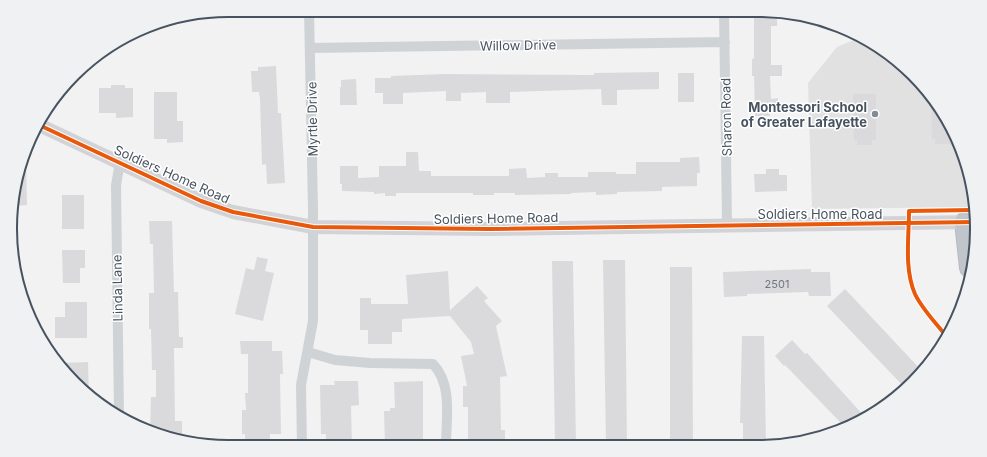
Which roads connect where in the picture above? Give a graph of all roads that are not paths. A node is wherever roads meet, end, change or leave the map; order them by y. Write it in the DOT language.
graph roads {
  1 [pos="309,17"];
  2 [pos="724,17"];
  3 [pos="725,42"];
  4 [pos="310,48"];
  5 [pos="43,127"];
  6 [pos="120,162"];
  7 [pos="970,222"];
  8 [pos="727,224"];
  9 [pos="313,227"];
  10 [pos="969,246"];
  11 [pos="308,352"];
  12 [pos="119,409"];
  13 [pos="302,440"];
  14 [pos="446,440"];
  1 -- 4 [label="street, Myrtle Drive"];
  2 -- 3 [label="street, Sharon Road"];
  3 -- 4 [label="street, Willow Drive"];
  3 -- 8 [label="street, Sharon Road"];
  4 -- 9 [label="street, Myrtle Drive"];
  5 -- 6 [label="street, Soldiers Home Road"];
  6 -- 9 [label="street, Soldiers Home Road"];
  6 -- 12 [label="street, Linda Lane"];
  7 -- 8 [label="street, Soldiers Home Road"];
  7 -- 10 [label="highway"];
  8 -- 9 [label="street, Soldiers Home Road"];
  9 -- 11 [label="street, Myrtle Drive"];
  11 -- 13 [label="street, Myrtle Drive"];
  11 -- 14 [label="street"];
}
